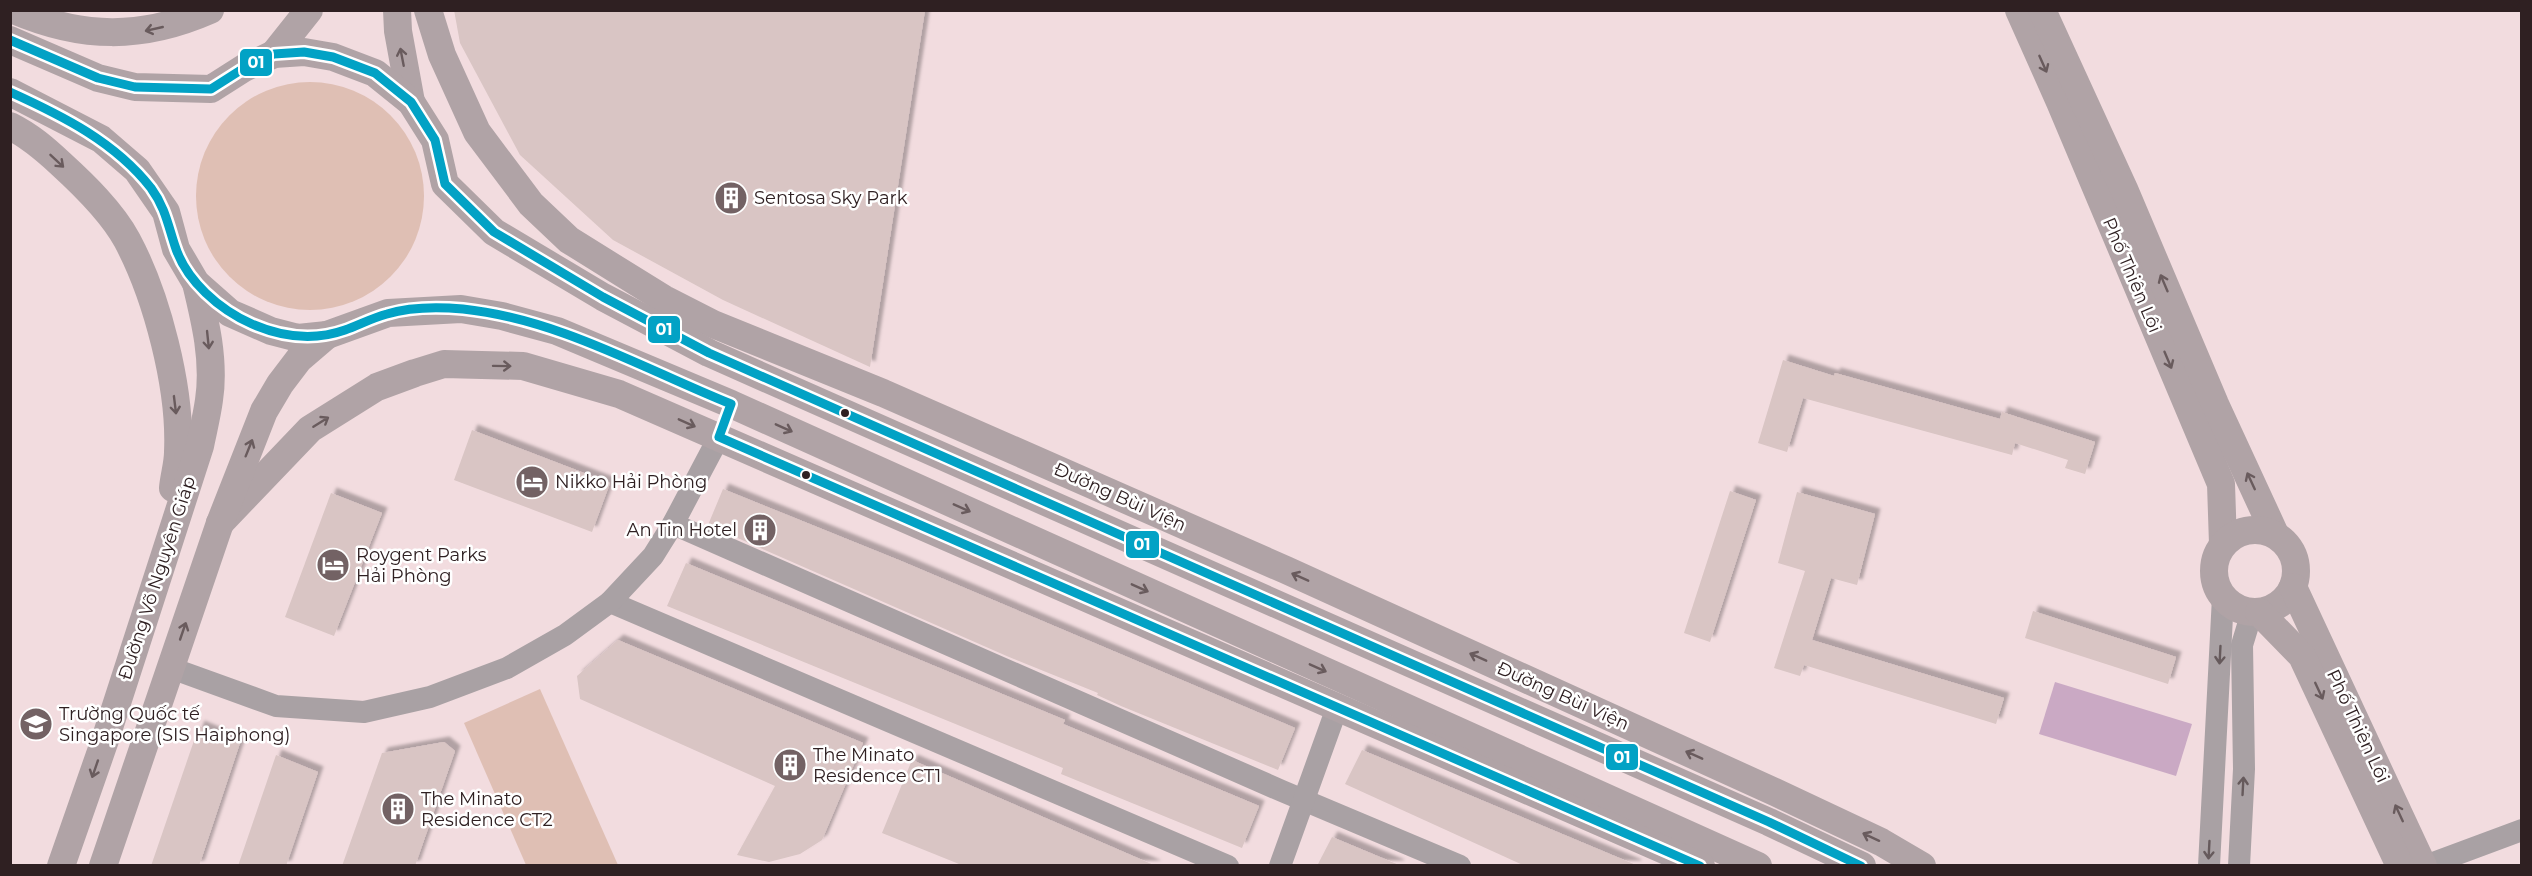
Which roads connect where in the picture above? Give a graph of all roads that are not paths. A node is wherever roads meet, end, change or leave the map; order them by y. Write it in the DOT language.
graph roads {
  1 [pos="14,10"];
  2 [pos="210,10"];
  3 [pos="309,10"];
  4 [pos="397,10"];
  5 [pos="428,10"];
  6 [pos="2019,10"];
  7 [pos="2042,10"];
  8 [pos="10,40"];
  9 [pos="274,54"];
  10 [pos="10,92"];
  11 [pos="411,102"];
  12 [pos="10,126"];
  13 [pos="196,283"];
  14 [pos="713,324"];
  15 [pos="327,335"];
  16 [pos="709,353"];
  17 [pos="731,404"];
  18 [pos="719,437"];
  19 [pos="220,523"];
  20 [pos="674,524"];
  21 [pos="2275,534"];
  22 [pos="2223,544"];
  23 [pos="160,569"];
  24 [pos="2294,586"];
  25 [pos="2223,597"];
  26 [pos="610,602"];
  27 [pos="2255,612"];
  28 [pos="2313,654"];
  29 [pos="171,668"];
  30 [pos="1343,693"];
  31 [pos="1305,800"];
  32 [pos="1769,822"];
  33 [pos="2522,830"];
  34 [pos="1756,864"];
  35 [pos="61,866"];
  36 [pos="103,866"];
  37 [pos="1228,866"];
  38 [pos="1280,866"];
  39 [pos="1460,866"];
  40 [pos="1701,866"];
  41 [pos="1862,866"];
  42 [pos="1922,866"];
  43 [pos="2209,866"];
  44 [pos="2238,866"];
  45 [pos="2400,866"];
  46 [pos="2424,866"];
  2 -- 1 [label="main road, one-way"];
  3 -- 9 [label="main road"];
  11 -- 4 [label="main road, one-way"];
  5 -- 14 [label="main road, Đường Bùi Viện"];
  6 -- 22 [label="main road, Phố Thiên Lôi, one-way"];
  21 -- 7 [label="main road, Phố Thiên Lôi, one-way"];
  8 -- 9 [label="main road"];
  9 -- 11 [label="main road"];
  10 -- 13 [label="main road"];
  11 -- 16 [label="main road, Đường Bùi Viện"];
  12 -- 23 [label="main road, one-way"];
  13 -- 15 [label="main road"];
  13 -- 23 [label="main road, Đường Võ Nguyên Giáp, one-way"];
  14 -- 16 [label="main road"];
  42 -- 14 [label="main road, Đường Bùi Viện, one-way"];
  15 -- 17 [label="main road"];
  19 -- 15 [label="main road, one-way"];
  16 -- 32 [label="main road, Đường Bùi Viện"];
  17 -- 18 [label="main road"];
  17 -- 30 [label="main road, one-way"];
  19 -- 18 [label="main road, one-way"];
  18 -- 20 [label="street"];
  18 -- 30 [label="main road"];
  29 -- 19 [label="main road, one-way"];
  20 -- 26 [label="street"];
  20 -- 31 [label="street"];
  21 -- 22 [label="main road"];
  21 -- 24 [label="main road"];
  22 -- 25 [label="main road"];
  23 -- 35 [label="main road, Đường Võ Nguyên Giáp, one-way"];
  24 -- 27 [label="main road"];
  24 -- 28 [label="main road, Phố Thiên Lôi"];
  25 -- 27 [label="main road"];
  25 -- 43 [label="street, one-way"];
  26 -- 29 [label="street"];
  26 -- 37 [label="street"];
  27 -- 28 [label="main road, Phố Thiên Lôi"];
  44 -- 27 [label="street, one-way"];
  28 -- 45 [label="main road, Phố Thiên Lôi, one-way"];
  46 -- 28 [label="main road, Phố Thiên Lôi, one-way"];
  29 -- 36 [label="main road"];
  30 -- 31 [label="street"];
  30 -- 34 [label="main road"];
  30 -- 40 [label="main road"];
  31 -- 38 [label="street"];
  31 -- 39 [label="street"];
  32 -- 34 [label="main road"];
  32 -- 41 [label="main road, Đường Bùi Viện"];
  33 -- 46 [label="street"];
}
